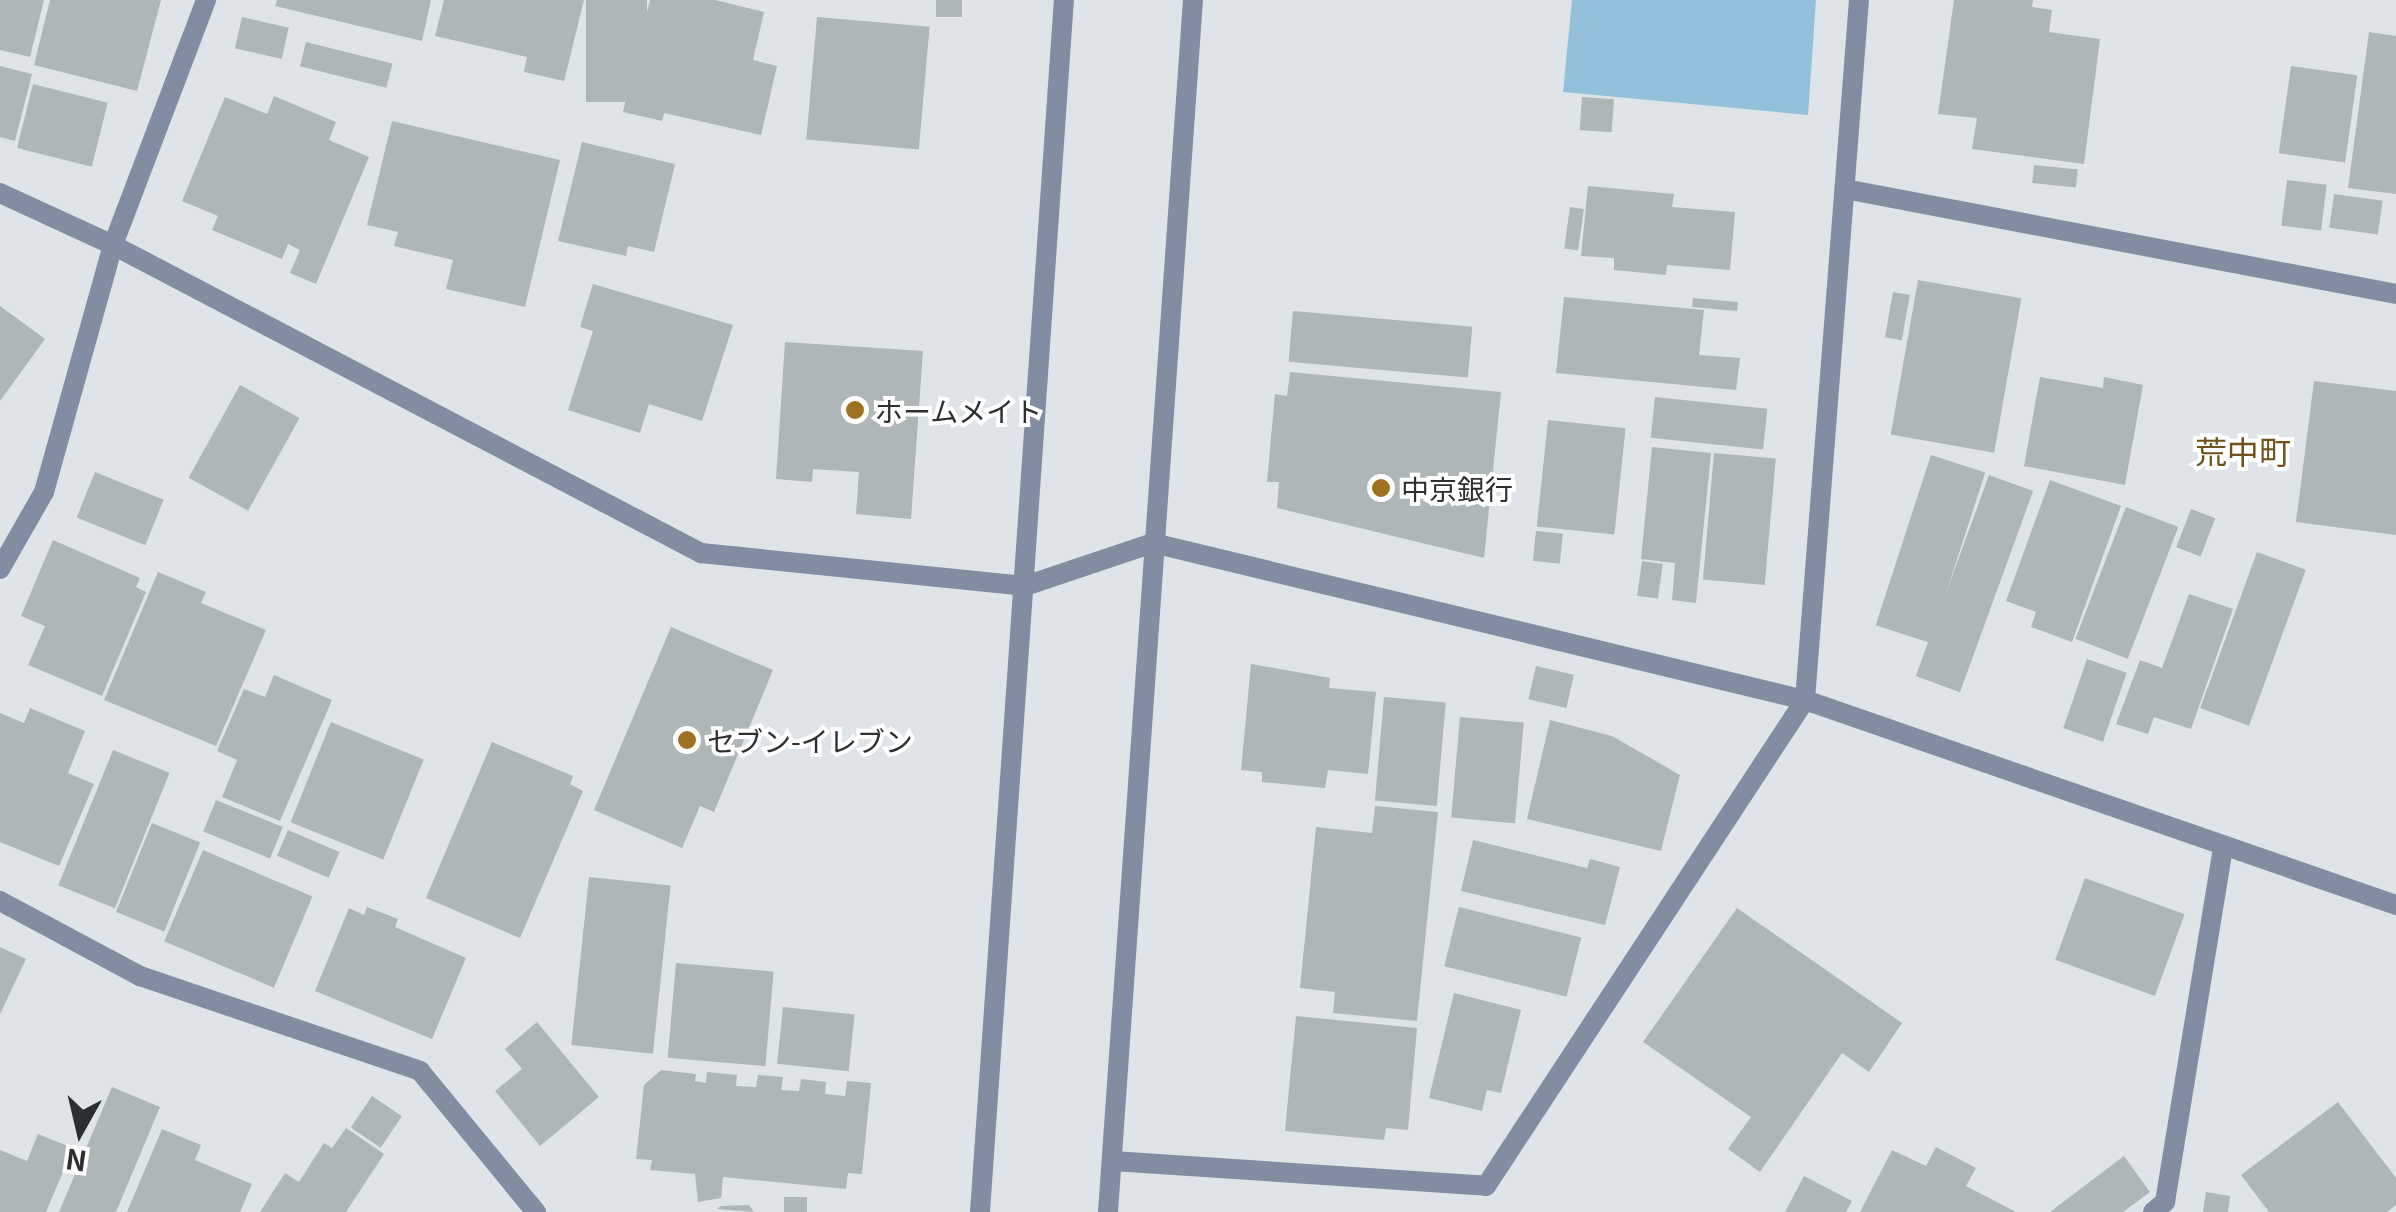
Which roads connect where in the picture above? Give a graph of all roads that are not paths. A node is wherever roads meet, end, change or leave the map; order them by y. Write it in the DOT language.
graph roads {
  1 [pos="206,0"];
  2 [pos="1064,0"];
  3 [pos="1193,0"];
  4 [pos="1859,0"];
  5 [pos="1845,188"];
  6 [pos="0,192"];
  7 [pos="113,245"];
  8 [pos="2396,294"];
  9 [pos="1152,543"];
  10 [pos="0,570"];
  11 [pos="1026,586"];
  12 [pos="1805,700"];
  13 [pos="2223,846"];
  14 [pos="0,900"];
  15 [pos="2396,905"];
  16 [pos="1112,1161"];
  17 [pos="536,1212"];
  18 [pos="980,1212"];
  19 [pos="1108,1212"];
  20 [pos="2153,1212"];
  1 -- 7 [label="street"];
  2 -- 11 [label="street"];
  3 -- 9 [label="street"];
  4 -- 5 [label="street"];
  5 -- 8 [label="street"];
  5 -- 12 [label="street"];
  6 -- 7 [label="street"];
  7 -- 10 [label="street"];
  7 -- 11 [label="street"];
  9 -- 11 [label="street"];
  9 -- 12 [label="street"];
  9 -- 16 [label="street"];
  11 -- 18 [label="street"];
  12 -- 13 [label="street"];
  12 -- 16 [label="street"];
  13 -- 15 [label="street"];
  13 -- 20 [label="street"];
  14 -- 17 [label="street"];
  16 -- 19 [label="street"];
}
